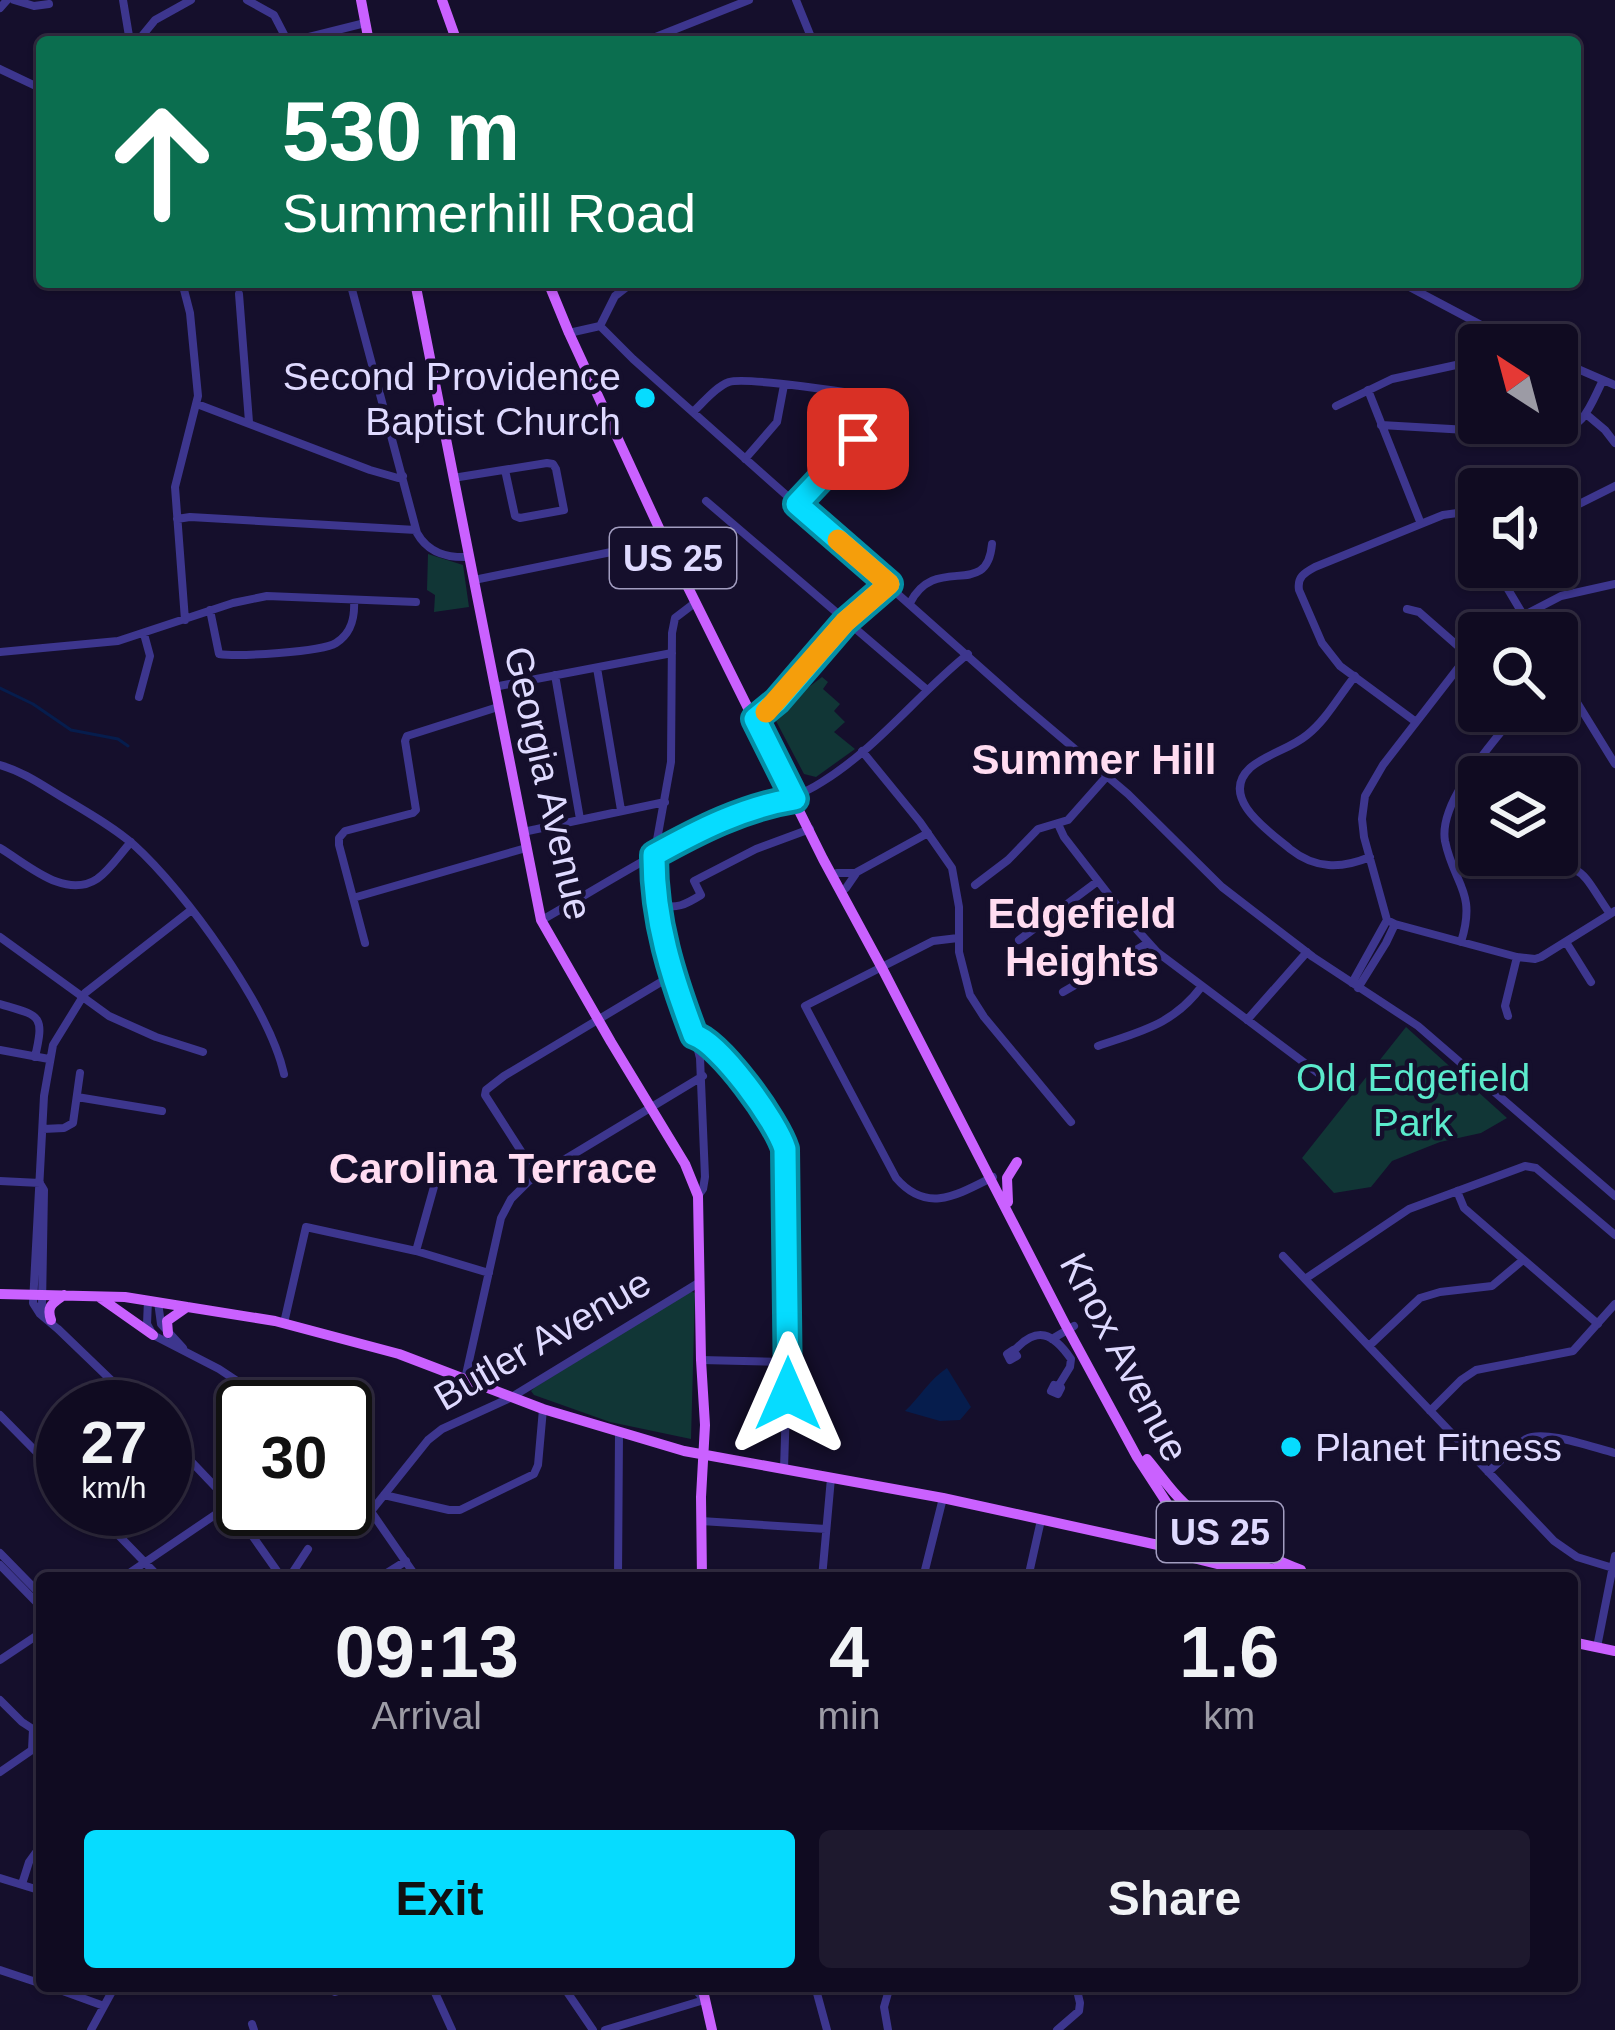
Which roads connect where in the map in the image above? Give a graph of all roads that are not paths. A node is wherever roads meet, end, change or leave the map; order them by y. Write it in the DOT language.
graph roads {
  1 [pos="10,0"];
  2 [pos="123,0"];
  3 [pos="191,0"];
  4 [pos="247,0"];
  5 [pos="361,0"];
  6 [pos="442,0"];
  7 [pos="749,0"];
  8 [pos="796,0"];
  9 [pos="49,4"];
  10 [pos="0,8"];
  11 [pos="365,23"];
  12 [pos="132,36"];
  13 [pos="140,36"];
  14 [pos="285,36"];
  15 [pos="312,36"];
  16 [pos="368,36"];
  17 [pos="456,36"];
  18 [pos="658,36"];
  19 [pos="811,36"];
  20 [pos="0,69"];
  21 [pos="36,86"];
  22 [pos="184,288"];
  23 [pos="352,288"];
  24 [pos="417,288"];
  25 [pos="550,288"];
  26 [pos="625,288"];
  27 [pos="1410,288"];
  28 [pos="239,293"];
  29 [pos="1474,324"];
  30 [pos="600,326"];
  31 [pos="569,333"];
  32 [pos="1458,365"];
  33 [pos="1578,369"];
  34 [pos="1603,380"];
  35 [pos="784,385"];
  36 [pos="1615,385"];
  37 [pos="1368,390"];
  38 [pos="197,404"];
  39 [pos="1336,406"];
  40 [pos="693,412"];
  41 [pos="1586,414"];
  42 [pos="249,422"];
  43 [pos="1381,425"];
  44 [pos="1615,443"];
  45 [pos="746,459"];
  46 [pos="505,470"];
  47 [pos="404,476"];
  48 [pos="453,478"];
  49 [pos="1615,486"];
  50 [pos="706,502"];
  51 [pos="797,504"];
  52 [pos="1578,504"];
  53 [pos="1458,512"];
  54 [pos="177,519"];
  55 [pos="1421,524"];
  56 [pos="416,530"];
  57 [pos="665,541"];
  58 [pos="992,544"];
  59 [pos="469,556"];
  60 [pos="474,580"];
  61 [pos="889,584"];
  62 [pos="1615,584"];
  63 [pos="354,599"];
  64 [pos="416,602"];
  65 [pos="696,602"];
  66 [pos="910,602"];
  67 [pos="1407,609"];
  68 [pos="210,610"];
  69 [pos="1528,612"];
  70 [pos="184,620"];
  71 [pos="845,622"];
  72 [pos="144,634"];
  73 [pos="1458,645"];
  74 [pos="0,652"];
  75 [pos="672,653"];
  76 [pos="968,654"];
  77 [pos="1458,666"];
  78 [pos="597,668"];
  79 [pos="555,675"];
  80 [pos="1354,676"];
  81 [pos="494,686"];
  82 [pos="926,689"];
  83 [pos="139,697"];
  84 [pos="1578,706"];
  85 [pos="499,707"];
  86 [pos="755,719"];
  87 [pos="1416,722"];
  88 [pos="1502,732"];
  89 [pos="862,751"];
  90 [pos="1484,755"];
  91 [pos="1615,764"];
  92 [pos="0,765"];
  93 [pos="1107,776"];
  94 [pos="795,799"];
  95 [pos="665,802"];
  96 [pos="621,811"];
  97 [pos="580,819"];
  98 [pos="1058,824"];
  99 [pos="810,829"];
  100 [pos="524,832"];
  101 [pos="928,833"];
  102 [pos="130,842"];
  103 [pos="0,848"];
  104 [pos="526,848"];
  105 [pos="654,855"];
  106 [pos="1370,857"];
  107 [pos="1578,870"];
  108 [pos="857,872"];
  109 [pos="837,873"];
  110 [pos="1098,881"];
  111 [pos="975,885"];
  112 [pos="845,889"];
  113 [pos="353,898"];
  114 [pos="658,905"];
  115 [pos="190,910"];
  116 [pos="1612,913"];
  117 [pos="541,920"];
  118 [pos="1391,922"];
  119 [pos="0,937"];
  120 [pos="958,938"];
  121 [pos="1019,940"];
  122 [pos="1461,942"];
  123 [pos="1565,942"];
  124 [pos="365,943"];
  125 [pos="1148,943"];
  126 [pos="1306,952"];
  127 [pos="1517,957"];
  128 [pos="885,967"];
  129 [pos="671,976"];
  130 [pos="1591,982"];
  131 [pos="1355,985"];
  132 [pos="1202,986"];
  133 [pos="1063,992"];
  134 [pos="83,995"];
  135 [pos="0,1004"];
  136 [pos="1508,1016"];
  137 [pos="597,1019"];
  138 [pos="1247,1020"];
  139 [pos="694,1035"];
  140 [pos="1098,1046"];
  141 [pos="0,1050"];
  142 [pos="203,1052"];
  143 [pos="35,1057"];
  144 [pos="49,1059"];
  145 [pos="80,1072"];
  146 [pos="1318,1073"];
  147 [pos="284,1074"];
  148 [pos="703,1076"];
  149 [pos="76,1097"];
  150 [pos="652,1108"];
  151 [pos="162,1111"];
  152 [pos="1071,1122"];
  153 [pos="43,1129"];
  154 [pos="705,1157"];
  155 [pos="1017,1162"];
  156 [pos="688,1169"];
  157 [pos="436,1176"];
  158 [pos="537,1176"];
  159 [pos="992,1178"];
  160 [pos="0,1181"];
  161 [pos="41,1183"];
  162 [pos="1457,1191"];
  163 [pos="698,1196"];
  164 [pos="1615,1196"];
  165 [pos="1008,1202"];
  166 [pos="1615,1235"];
  167 [pos="416,1251"];
  168 [pos="1283,1256"];
  169 [pos="1523,1260"];
  170 [pos="489,1273"];
  171 [pos="1305,1279"];
  172 [pos="701,1281"];
  173 [pos="0,1294"];
  174 [pos="65,1294"];
  175 [pos="38,1295"];
  176 [pos="97,1296"];
  177 [pos="153,1301"];
  178 [pos="187,1306"];
  179 [pos="1613,1310"];
  180 [pos="284,1323"];
  181 [pos="1598,1324"];
  182 [pos="55,1325"];
  183 [pos="1070,1325"];
  184 [pos="168,1333"];
  185 [pos="153,1335"];
  186 [pos="1050,1338"];
  187 [pos="1369,1346"];
  188 [pos="184,1350"];
  189 [pos="1014,1351"];
  190 [pos="701,1360"];
  191 [pos="788,1362"];
  192 [pos="465,1379"];
  193 [pos="111,1380"];
  194 [pos="236,1380"];
  195 [pos="1059,1385"];
  196 [pos="510,1398"];
  197 [pos="542,1409"];
  198 [pos="1430,1411"];
  199 [pos="0,1415"];
  200 [pos="619,1434"];
  201 [pos="36,1452"];
  202 [pos="701,1452"];
  203 [pos="1615,1453"];
  204 [pos="1147,1459"];
  205 [pos="192,1463"];
  206 [pos="784,1469"];
  207 [pos="1488,1472"];
  208 [pos="832,1478"];
  209 [pos="216,1488"];
  210 [pos="384,1495"];
  211 [pos="943,1498"];
  212 [pos="372,1510"];
  213 [pos="216,1514"];
  214 [pos="1041,1520"];
  215 [pos="701,1521"];
  216 [pos="1179,1521"];
  217 [pos="826,1529"];
  218 [pos="119,1536"];
  219 [pos="255,1536"];
  220 [pos="1158,1546"];
  221 [pos="308,1549"];
  222 [pos="0,1553"];
  223 [pos="1197,1553"];
  224 [pos="1615,1556"];
  225 [pos="406,1561"];
  226 [pos="145,1562"];
  227 [pos="0,1565"];
  228 [pos="1613,1568"];
  229 [pos="131,1572"];
  230 [pos="154,1572"];
  231 [pos="282,1572"];
  232 [pos="291,1572"];
  233 [pos="389,1572"];
  234 [pos="413,1572"];
  235 [pos="617,1572"];
  236 [pos="702,1572"];
  237 [pos="822,1572"];
  238 [pos="924,1572"];
  239 [pos="1029,1572"];
  240 [pos="1256,1572"];
  241 [pos="1283,1572"];
  242 [pos="1299,1572"];
  243 [pos="36,1590"];
  244 [pos="36,1602"];
  245 [pos="36,1636"];
  246 [pos="1578,1643"];
  247 [pos="1597,1648"];
  248 [pos="1615,1651"];
  249 [pos="0,1660"];
  250 [pos="0,1700"];
  251 [pos="36,1730"];
  252 [pos="36,1736"];
  253 [pos="0,1772"];
  254 [pos="36,1852"];
  255 [pos="0,1878"];
  256 [pos="22,1884"];
  257 [pos="36,1889"];
  258 [pos="0,1970"];
  259 [pos="36,1982"];
  260 [pos="65,1992"];
  261 [pos="112,1992"];
  262 [pos="435,1992"];
  263 [pos="567,1992"];
  264 [pos="698,1992"];
  265 [pos="700,1992"];
  266 [pos="817,1992"];
  267 [pos="888,1992"];
  268 [pos="1078,1992"];
  269 [pos="104,2006"];
  270 [pos="91,2030"];
  271 [pos="452,2030"];
  272 [pos="593,2030"];
  273 [pos="605,2030"];
  274 [pos="712,2030"];
  275 [pos="827,2030"];
  276 [pos="888,2030"];
  277 [pos="1057,2030"];
  1 -- 9 [label="street"];
  1 -- 10 [label="street"];
  2 -- 12 [label="street"];
  3 -- 13 [label="street"];
  4 -- 14 [label="street"];
  5 -- 11 [label="main road"];
  6 -- 17 [label="main road"];
  7 -- 18 [label="street"];
  8 -- 19 [label="street"];
  11 -- 15 [label="street"];
  11 -- 16 [label="main road"];
  20 -- 21 [label="street"];
  22 -- 38 [label="street"];
  23 -- 47 [label="street"];
  24 -- 48 [label="main road, Georgia Avenue"];
  25 -- 31 [label="main road, Knox Avenue / US 25"];
  26 -- 30 [label="street"];
  27 -- 29 [label="street"];
  28 -- 42 [label="street"];
  30 -- 31 [label="street"];
  30 -- 40 [label="street"];
  31 -- 57 [label="main road, Knox Avenue / US 25"];
  32 -- 37 [label="street"];
  33 -- 34 [label="street"];
  34 -- 36 [label="street"];
  34 -- 41 [label="street"];
  35 -- 40 [label="street"];
  35 -- 45 [label="street"];
  35 -- 51 [label="street"];
  37 -- 39 [label="street"];
  37 -- 43 [label="street"];
  38 -- 42 [label="street"];
  38 -- 54 [label="street"];
  40 -- 45 [label="street"];
  41 -- 43 [label="street"];
  41 -- 44 [label="street"];
  42 -- 47 [label="street"];
  43 -- 55 [label="street"];
  45 -- 51 [label="street"];
  46 -- 46 [label="street"];
  46 -- 48 [label="street"];
  47 -- 56 [label="street"];
  48 -- 59 [label="main road, Georgia Avenue"];
  49 -- 52 [label="street"];
  50 -- 71 [label="street"];
  51 -- 61 [label="street"];
  53 -- 55 [label="street"];
  54 -- 56 [label="street"];
  54 -- 70 [label="street"];
  55 -- 80 [label="street"];
  56 -- 59 [label="street"];
  57 -- 60 [label="street"];
  57 -- 65 [label="main road, Knox Avenue / US 25"];
  58 -- 66 [label="street"];
  59 -- 60 [label="main road, Georgia Avenue"];
  60 -- 81 [label="main road, Georgia Avenue"];
  61 -- 66 [label="street"];
  61 -- 71 [label="street"];
  62 -- 69 [label="street"];
  63 -- 64 [label="street"];
  63 -- 68 [label="street"];
  63 -- 68 [label="street"];
  65 -- 75 [label="street"];
  65 -- 86 [label="main road, Knox Avenue / US 25"];
  66 -- 76 [label="street"];
  67 -- 73 [label="street"];
  68 -- 70 [label="street"];
  70 -- 72 [label="street"];
  71 -- 82 [label="street"];
  71 -- 86 [label="street"];
  72 -- 74 [label="street"];
  72 -- 83 [label="street"];
  75 -- 78 [label="street"];
  75 -- 95 [label="street"];
  76 -- 82 [label="street"];
  76 -- 93 [label="street"];
  77 -- 87 [label="street"];
  78 -- 79 [label="street"];
  78 -- 96 [label="street"];
  79 -- 81 [label="street"];
  79 -- 97 [label="street"];
  80 -- 87 [label="street"];
  80 -- 106 [label="street"];
  81 -- 85 [label="main road, Georgia Avenue"];
  82 -- 89 [label="street"];
  84 -- 91 [label="street"];
  85 -- 100 [label="main road, Georgia Avenue"];
  85 -- 113 [label="street"];
  86 -- 94 [label="main road, Knox Avenue / US 25"];
  87 -- 106 [label="street"];
  88 -- 90 [label="street"];
  89 -- 94 [label="street"];
  89 -- 101 [label="street"];
  90 -- 122 [label="street"];
  92 -- 102 [label="street"];
  93 -- 98 [label="street"];
  93 -- 126 [label="street"];
  94 -- 99 [label="main road, Knox Avenue / US 25"];
  94 -- 105 [label="street"];
  95 -- 96 [label="street"];
  95 -- 105 [label="street"];
  96 -- 97 [label="street"];
  97 -- 100 [label="street"];
  98 -- 110 [label="street"];
  98 -- 111 [label="street"];
  99 -- 109 [label="main road, Knox Avenue / US 25"];
  99 -- 114 [label="street"];
  99 -- 128 [label="main road, Knox Avenue / US 25"];
  100 -- 104 [label="main road, Georgia Avenue"];
  101 -- 108 [label="street"];
  101 -- 120 [label="street"];
  102 -- 103 [label="street"];
  102 -- 115 [label="street"];
  104 -- 113 [label="street"];
  104 -- 117 [label="main road, Georgia Avenue"];
  105 -- 114 [label="street"];
  105 -- 117 [label="street"];
  106 -- 118 [label="street"];
  107 -- 116 [label="street"];
  108 -- 109 [label="street"];
  108 -- 112 [label="street"];
  109 -- 112 [label="main road, Knox Avenue / US 25"];
  110 -- 121 [label="street"];
  110 -- 125 [label="street"];
  112 -- 128 [label="main road, Knox Avenue / US 25"];
  113 -- 124 [label="street"];
  114 -- 129 [label="street"];
  115 -- 134 [label="street"];
  115 -- 147 [label="street"];
  116 -- 123 [label="street"];
  117 -- 137 [label="main road, Georgia Avenue"];
  118 -- 122 [label="street"];
  118 -- 131 [label="street"];
  119 -- 134 [label="street"];
  120 -- 128 [label="street"];
  120 -- 152 [label="street"];
  122 -- 127 [label="street"];
  123 -- 127 [label="street"];
  123 -- 130 [label="street"];
  125 -- 132 [label="street"];
  125 -- 133 [label="street"];
  126 -- 131 [label="street"];
  126 -- 138 [label="street"];
  127 -- 136 [label="street"];
  128 -- 159 [label="main road, Knox Avenue / US 25"];
  128 -- 159 [label="street"];
  129 -- 137 [label="street"];
  129 -- 139 [label="street"];
  131 -- 164 [label="street"];
  132 -- 138 [label="street"];
  132 -- 140 [label="street"];
  134 -- 142 [label="street"];
  134 -- 144 [label="street"];
  135 -- 143 [label="street"];
  137 -- 150 [label="main road, Georgia Avenue"];
  137 -- 158 [label="street"];
  138 -- 146 [label="street"];
  139 -- 148 [label="street"];
  139 -- 191 [label="street"];
  141 -- 143 [label="street"];
  143 -- 144 [label="street"];
  144 -- 153 [label="street"];
  145 -- 149 [label="street"];
  148 -- 150 [label="street"];
  148 -- 154 [label="street"];
  149 -- 151 [label="street"];
  149 -- 153 [label="street"];
  150 -- 156 [label="main road, Georgia Avenue"];
  150 -- 158 [label="street"];
  153 -- 161 [label="street"];
  154 -- 156 [label="street"];
  154 -- 163 [label="street"];
  155 -- 165 [label="main road"];
  156 -- 163 [label="main road, Georgia Avenue"];
  157 -- 167 [label="street"];
  158 -- 170 [label="street"];
  159 -- 165 [label="main road, Knox Avenue / US 25"];
  159 -- 183 [label="main road, Knox Avenue / US 25"];
  160 -- 161 [label="street"];
  161 -- 175 [label="street"];
  162 -- 166 [label="street"];
  162 -- 169 [label="street"];
  162 -- 171 [label="street"];
  163 -- 172 [label="main road, Georgia Avenue"];
  165 -- 183 [label="main road, Knox Avenue / US 25"];
  167 -- 170 [label="street"];
  167 -- 180 [label="street"];
  168 -- 171 [label="street"];
  169 -- 181 [label="street"];
  169 -- 187 [label="street"];
  170 -- 192 [label="street"];
  171 -- 187 [label="street"];
  172 -- 190 [label="main road, Georgia Avenue"];
  172 -- 196 [label="street, Butler Avenue"];
  173 -- 175 [label="main road"];
  174 -- 175 [label="main road"];
  174 -- 176 [label="main road"];
  174 -- 182 [label="main road"];
  175 -- 182 [label="street"];
  176 -- 177 [label="main road"];
  176 -- 185 [label="main road"];
  177 -- 178 [label="main road"];
  177 -- 184 [label="street"];
  177 -- 185 [label="street"];
  178 -- 180 [label="main road"];
  178 -- 184 [label="main road"];
  179 -- 181 [label="street"];
  180 -- 192 [label="main road"];
  181 -- 198 [label="street"];
  182 -- 193 [label="street"];
  183 -- 186 [label="street"];
  183 -- 204 [label="main road, Knox Avenue / US 25"];
  183 -- 216 [label="main road, Knox Avenue / US 25"];
  184 -- 188 [label="street"];
  185 -- 188 [label="street"];
  186 -- 189 [label="street"];
  186 -- 195 [label="street"];
  187 -- 198 [label="street"];
  188 -- 194 [label="street"];
  190 -- 191 [label="street"];
  190 -- 202 [label="main road, Georgia Avenue"];
  191 -- 206 [label="street"];
  192 -- 196 [label="main road"];
  196 -- 197 [label="main road"];
  196 -- 210 [label="street, Butler Avenue"];
  197 -- 200 [label="main road"];
  197 -- 210 [label="street"];
  198 -- 207 [label="street"];
  199 -- 201 [label="street"];
  200 -- 202 [label="main road"];
  200 -- 235 [label="street"];
  202 -- 206 [label="main road"];
  202 -- 215 [label="main road, Georgia Avenue"];
  203 -- 207 [label="street"];
  204 -- 223 [label="main road, Knox Avenue / US 25"];
  204 -- 242 [label="main road, US 25"];
  205 -- 209 [label="street"];
  206 -- 208 [label="main road"];
  207 -- 228 [label="street"];
  208 -- 211 [label="main road"];
  208 -- 217 [label="street"];
  210 -- 212 [label="street, Butler Avenue"];
  211 -- 214 [label="main road"];
  211 -- 238 [label="street"];
  212 -- 225 [label="street"];
  213 -- 226 [label="street"];
  214 -- 220 [label="main road"];
  214 -- 239 [label="street"];
  215 -- 217 [label="street"];
  215 -- 236 [label="main road, Georgia Avenue"];
  216 -- 220 [label="main road"];
  216 -- 223 [label="main road, Knox Avenue / US 25"];
  217 -- 237 [label="street"];
  218 -- 226 [label="street"];
  219 -- 231 [label="street"];
  220 -- 223 [label="main road"];
  221 -- 232 [label="street"];
  222 -- 243 [label="street"];
  223 -- 240 [label="main road, US 25"];
  223 -- 241 [label="main road"];
  224 -- 228 [label="street"];
  225 -- 233 [label="street"];
  225 -- 234 [label="street"];
  226 -- 229 [label="street"];
  226 -- 230 [label="street"];
  227 -- 244 [label="street"];
  228 -- 247 [label="street"];
  245 -- 249 [label="street"];
  246 -- 247 [label="main road"];
  247 -- 248 [label="main road"];
  250 -- 251 [label="street"];
  252 -- 253 [label="street"];
  254 -- 256 [label="street"];
  255 -- 256 [label="street"];
  256 -- 257 [label="street"];
  258 -- 259 [label="street"];
  260 -- 269 [label="street"];
  261 -- 269 [label="street"];
  262 -- 271 [label="street"];
  263 -- 272 [label="street"];
  264 -- 273 [label="street"];
  265 -- 274 [label="main road"];
  266 -- 275 [label="street"];
  267 -- 276 [label="street"];
  268 -- 277 [label="street"];
  269 -- 270 [label="street"];
}
